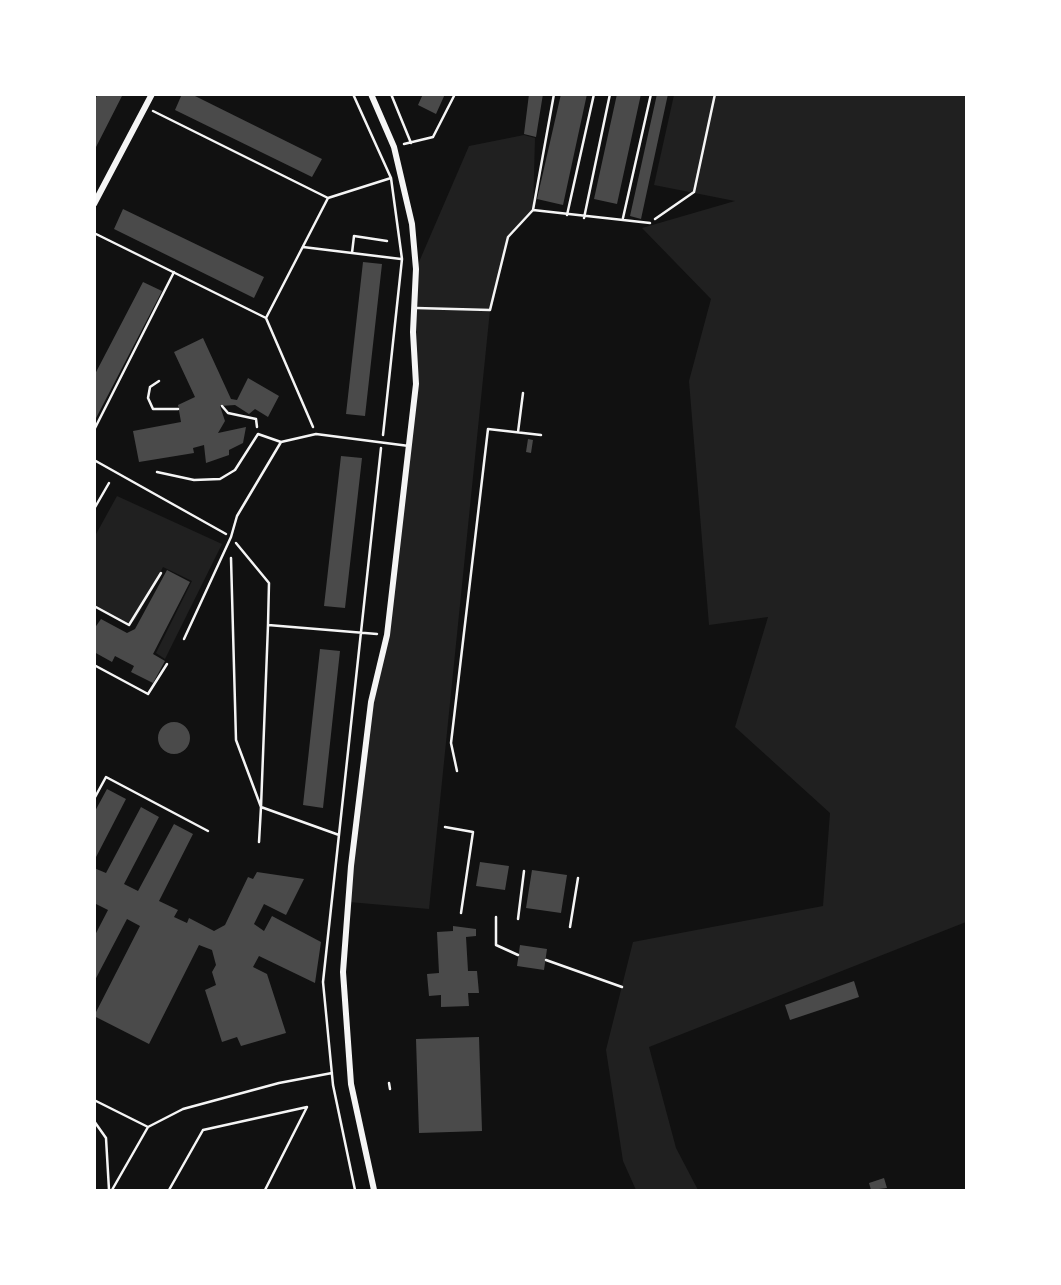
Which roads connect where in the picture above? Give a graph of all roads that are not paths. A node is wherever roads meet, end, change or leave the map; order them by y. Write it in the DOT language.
graph roads {
  1 [pos="152,94"];
  2 [pos="371,94"];
  3 [pos="554,94"];
  4 [pos="594,94"];
  5 [pos="610,94"];
  6 [pos="650,94"];
  7 [pos="94,204"];
  8 [pos="533,211"];
  9 [pos="566,215"];
  10 [pos="584,218"];
  11 [pos="623,218"];
  12 [pos="650,223"];
  13 [pos="416,308"];
  14 [pos="281,442"];
  15 [pos="409,446"];
  16 [pos="157,472"];
  17 [pos="184,639"];
  18 [pos="374,1191"];
  1 -- 7 [label="street"];
  2 -- 13 [label="street"];
  3 -- 8 [label="lane"];
  4 -- 9 [label="lane"];
  5 -- 10 [label="lane"];
  6 -- 11 [label="lane"];
  8 -- 9 [label="lane"];
  8 -- 13 [label="lane"];
  9 -- 10 [label="lane"];
  10 -- 11 [label="lane"];
  11 -- 12 [label="lane"];
  13 -- 15 [label="street"];
  14 -- 15 [label="lane"];
  14 -- 16 [label="lane"];
  14 -- 17 [label="lane"];
  15 -- 18 [label="street"];
}
